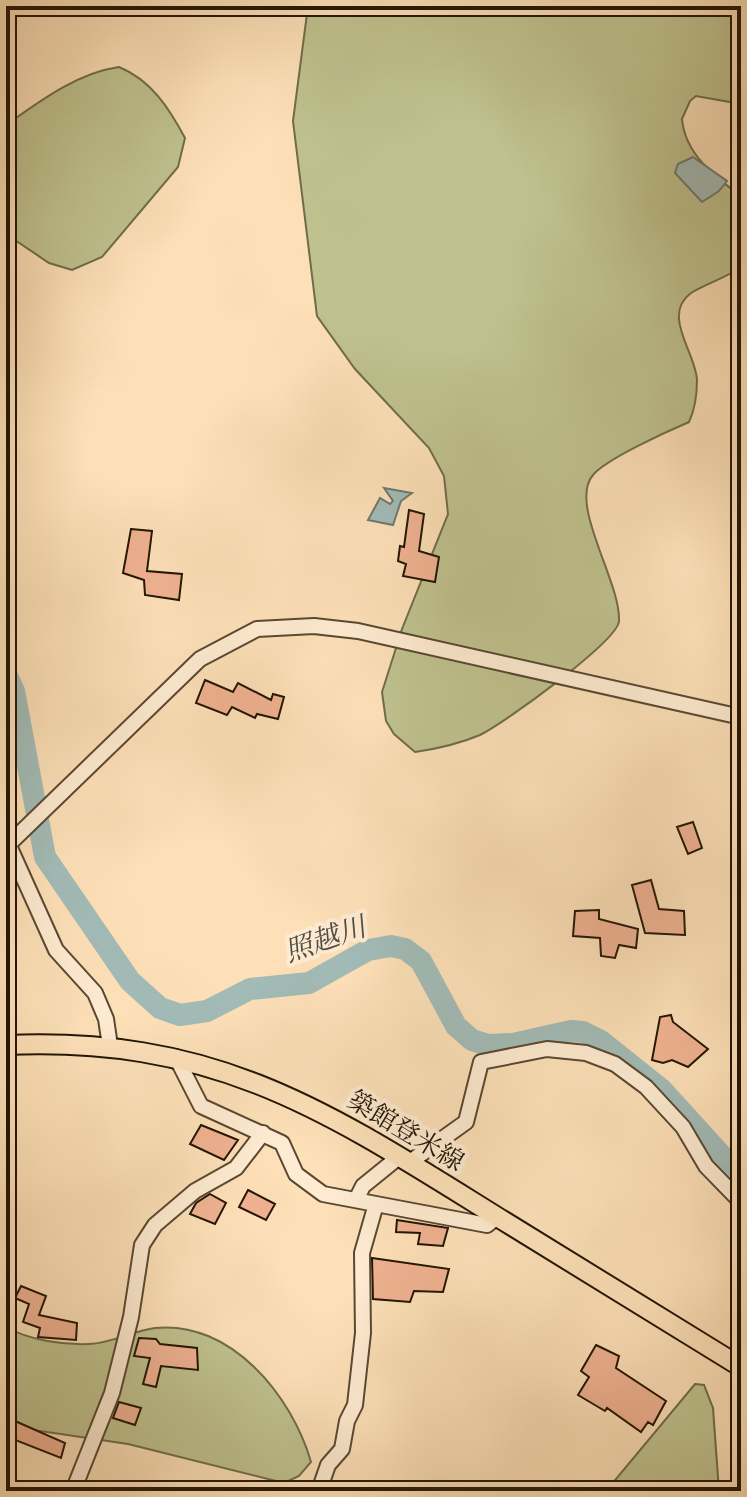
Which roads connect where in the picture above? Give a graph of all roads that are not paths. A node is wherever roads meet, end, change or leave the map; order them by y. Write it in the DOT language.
graph roads {
  1 [pos="741,717"];
  2 [pos="8,841"];
  3 [pos="6,1045"];
  4 [pos="110,1046"];
  5 [pos="176,1057"];
  6 [pos="263,1133"];
  7 [pos="405,1159"];
  8 [pos="356,1200"];
  9 [pos="741,1202"];
  10 [pos="376,1204"];
  11 [pos="497,1217"];
  12 [pos="741,1367"];
  13 [pos="73,1491"];
  14 [pos="319,1491"];
  1 -- 2 [label="street"];
  2 -- 4 [label="street"];
  3 -- 4 [label="main road, 築館登米線"];
  4 -- 5 [label="main road, 築館登米線"];
  5 -- 6 [label="street"];
  5 -- 7 [label="main road, 築館登米線"];
  6 -- 8 [label="street"];
  6 -- 13 [label="street"];
  7 -- 8 [label="street"];
  7 -- 9 [label="street"];
  7 -- 11 [label="main road, 築館登米線"];
  8 -- 10 [label="street"];
  10 -- 11 [label="street"];
  10 -- 14 [label="street"];
  11 -- 12 [label="main road, 築館登米線"];
}
